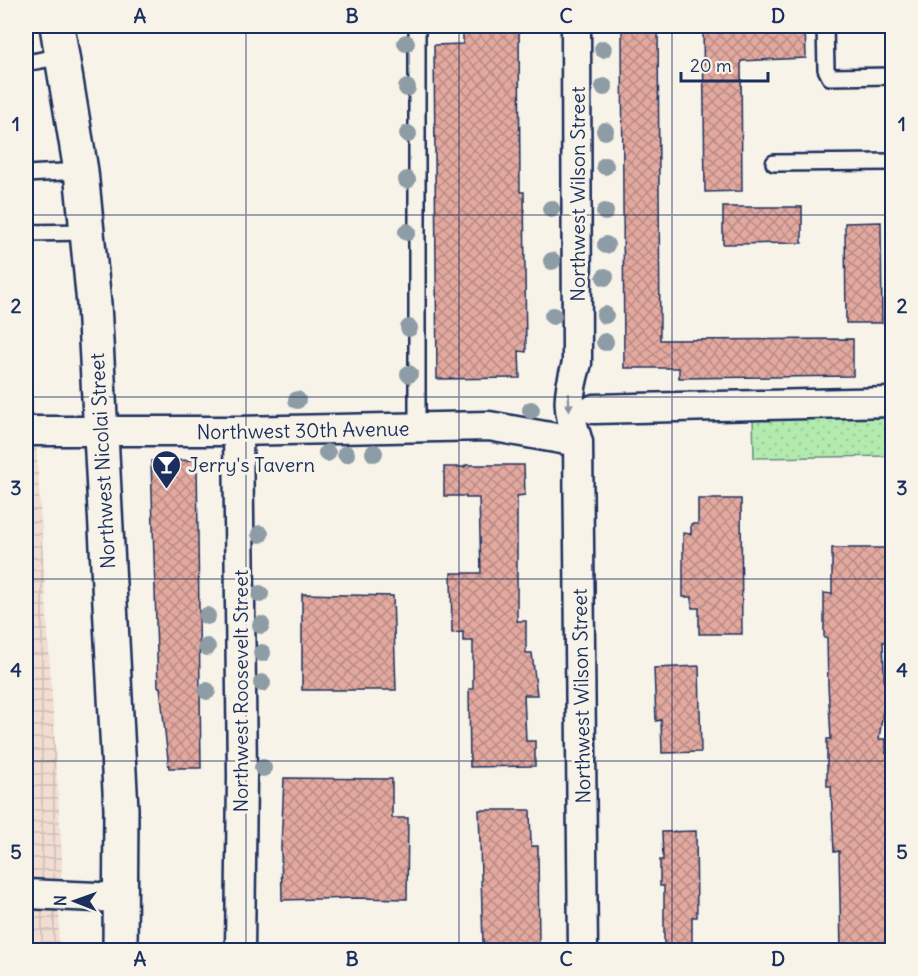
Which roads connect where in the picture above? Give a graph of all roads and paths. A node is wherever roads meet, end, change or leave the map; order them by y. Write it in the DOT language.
graph roads {
  1 [pos="417,26"];
  2 [pos="576,26"];
  3 [pos="825,26"];
  4 [pos="60,41"];
  5 [pos="26,63"];
  6 [pos="892,76"];
  7 [pos="892,162"];
  8 [pos="774,163"];
  9 [pos="81,171"];
  10 [pos="26,174"];
  11 [pos="87,232"];
  12 [pos="26,233"];
  13 [pos="577,363"];
  14 [pos="892,402"];
  15 [pos="594,409"];
  16 [pos="417,428"];
  17 [pos="100,430"];
  18 [pos="26,431"];
  19 [pos="238,431"];
  20 [pos="578,442"];
  21 [pos="26,894"];
  22 [pos="121,898"];
  23 [pos="120,951"];
  24 [pos="240,951"];
  25 [pos="583,951"];
  1 -- 16 [label="lane"];
  2 -- 13 [label="street, Northwest Wilson Street"];
  3 -- 6 [label="lane"];
  4 -- 5 [label="lane"];
  4 -- 9 [label="main road, Northwest Nicolai Street"];
  7 -- 8 [label="lane"];
  9 -- 10 [label="lane"];
  9 -- 11 [label="main road, Northwest Nicolai Street"];
  11 -- 12 [label="lane"];
  11 -- 17 [label="main road, Northwest Nicolai Street"];
  13 -- 15 [label="street"];
  13 -- 20 [label="street, Northwest Wilson Street, one-way"];
  14 -- 15 [label="street"];
  15 -- 20 [label="street, Northwest Wilson Street"];
  16 -- 19 [label="street, Northwest 30th Avenue"];
  16 -- 20 [label="street, Northwest 30th Avenue"];
  17 -- 18 [label="street, Northwest 30th Avenue"];
  17 -- 19 [label="street, Northwest 30th Avenue"];
  17 -- 22 [label="main road, Northwest Nicolai Street"];
  19 -- 24 [label="street, Northwest Roosevelt Street"];
  20 -- 25 [label="street, Northwest Wilson Street"];
  21 -- 22 [label="street"];
  22 -- 23 [label="main road, Northwest Nicolai Street"];
}
